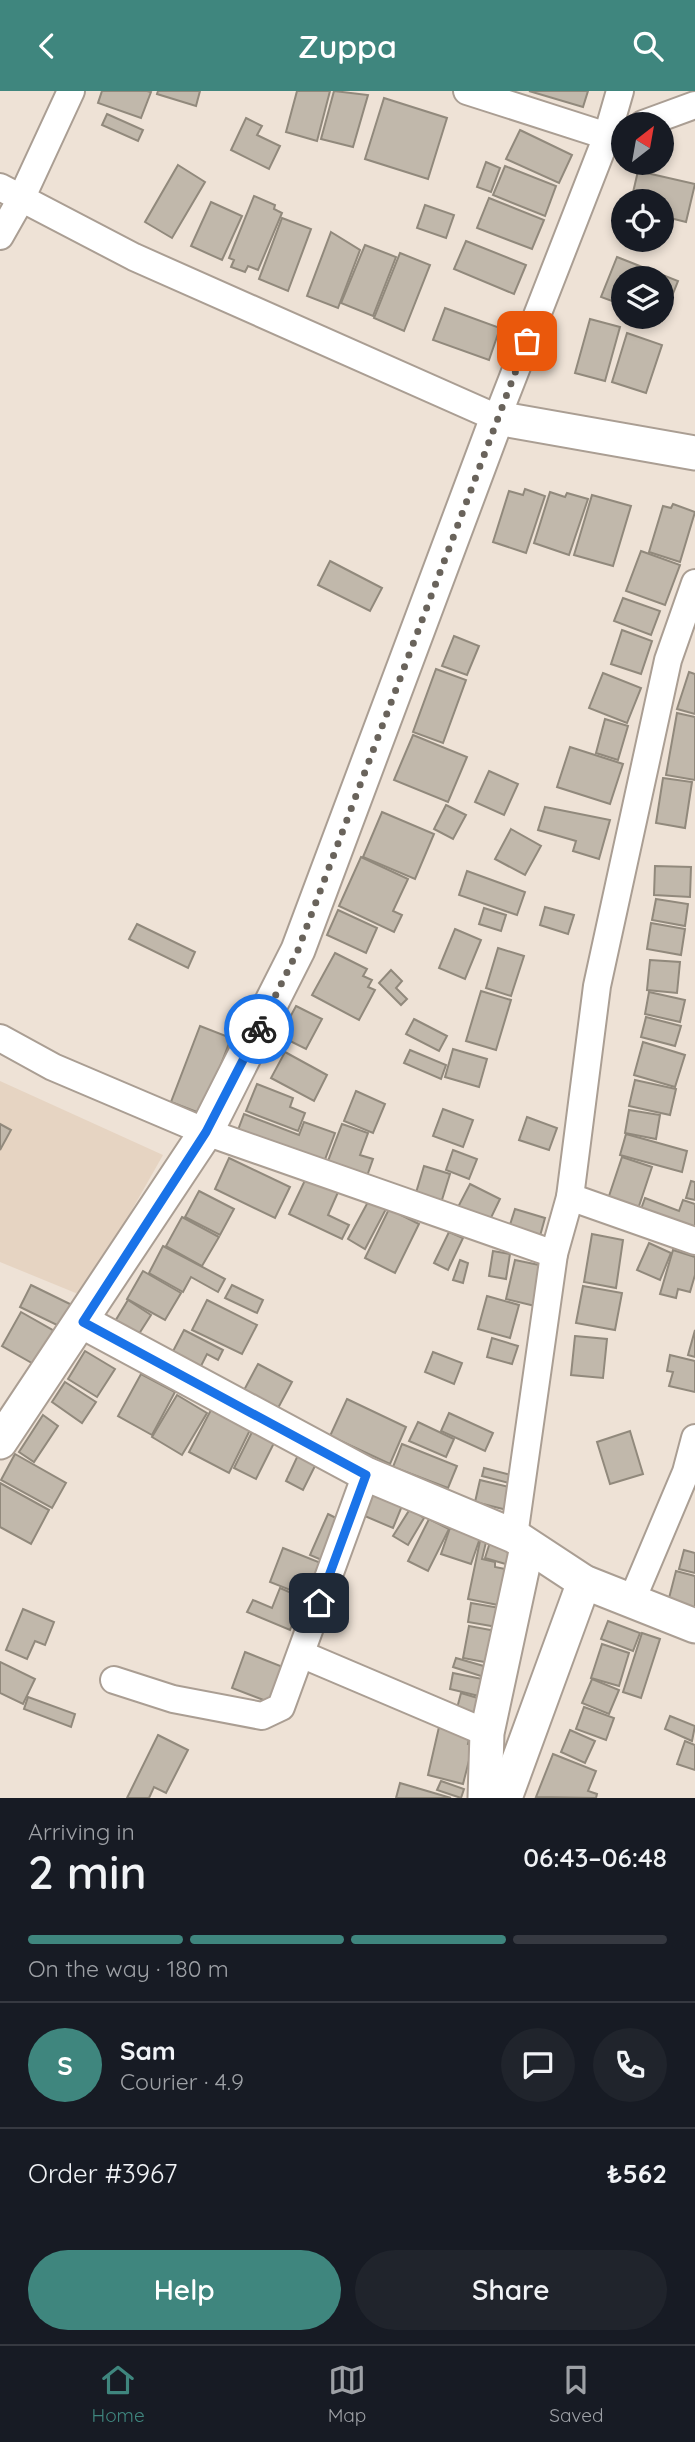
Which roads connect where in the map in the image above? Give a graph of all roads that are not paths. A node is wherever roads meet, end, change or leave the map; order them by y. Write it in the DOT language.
graph roads {
  1 [pos="71,91"];
  2 [pos="467,91"];
  3 [pos="620,91"];
  4 [pos="695,105"];
  5 [pos="618,112"];
  6 [pos="674,113"];
  7 [pos="611,132"];
  8 [pos="611,143"];
  9 [pos="11,193"];
  10 [pos="0,236"];
  11 [pos="497,418"];
  12 [pos="695,453"];
  13 [pos="695,583"];
  14 [pos="0,1038"];
  15 [pos="206,1132"];
  16 [pos="570,1197"];
  17 [pos="695,1241"];
  18 [pos="554,1254"];
  19 [pos="83,1322"];
  20 [pos="695,1438"];
  21 [pos="0,1442"];
  22 [pos="366,1475"];
  23 [pos="520,1541"];
  24 [pos="584,1582"];
  25 [pos="632,1600"];
  26 [pos="695,1626"];
  27 [pos="301,1654"];
  28 [pos="114,1680"];
  29 [pos="487,1733"];
  30 [pos="485,1798"];
  31 [pos="505,1798"];
  1 -- 9 [label="street"];
  2 -- 7 [label="street"];
  3 -- 5 [label="street"];
  4 -- 6 [label="street"];
  8 -- 11 [label="street"];
  9 -- 10 [label="street"];
  9 -- 11 [label="street"];
  11 -- 12 [label="street"];
  11 -- 15 [label="street"];
  13 -- 16 [label="street"];
  14 -- 15 [label="street"];
  15 -- 18 [label="street"];
  15 -- 19 [label="street"];
  16 -- 17 [label="street"];
  16 -- 18 [label="street"];
  18 -- 23 [label="street"];
  19 -- 21 [label="street"];
  19 -- 22 [label="street"];
  20 -- 25 [label="street"];
  22 -- 23 [label="street"];
  22 -- 27 [label="street"];
  23 -- 24 [label="street"];
  23 -- 29 [label="street"];
  24 -- 25 [label="street"];
  24 -- 31 [label="street"];
  25 -- 26 [label="street"];
  27 -- 28 [label="street"];
  27 -- 29 [label="street"];
  29 -- 30 [label="street"];
}
